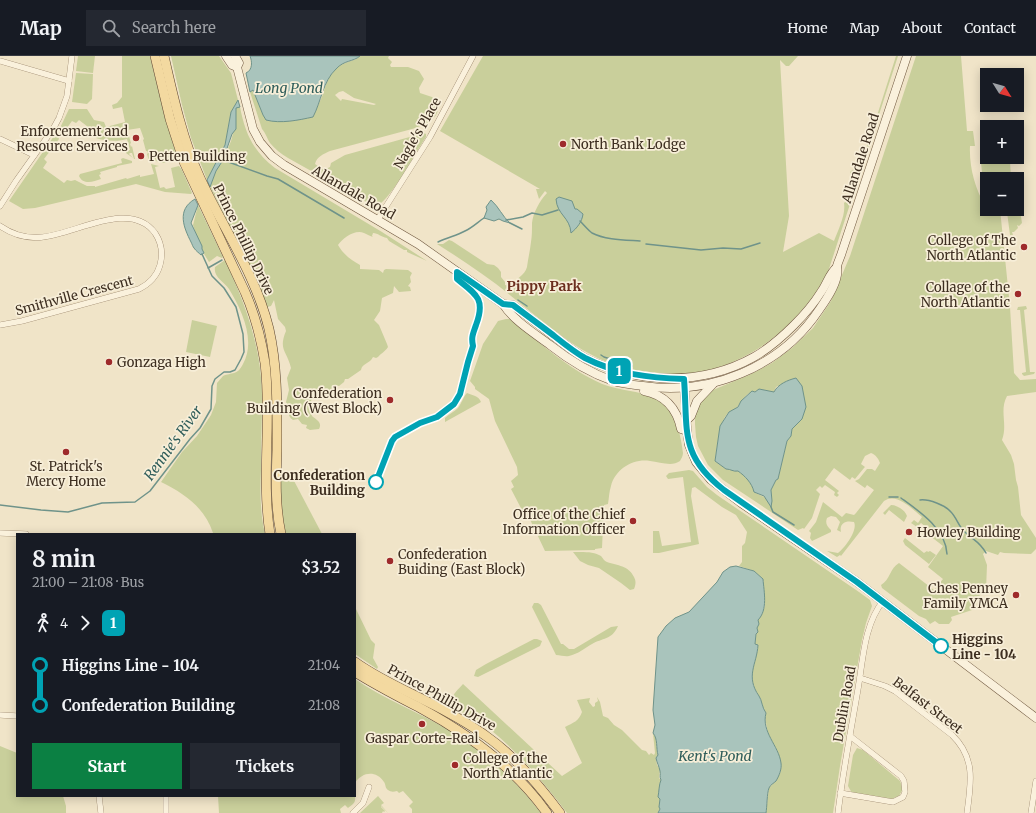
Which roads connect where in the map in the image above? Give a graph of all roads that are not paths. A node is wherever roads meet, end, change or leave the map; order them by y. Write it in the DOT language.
graph roads {
  1 [pos="72,56"];
  2 [pos="155,56"];
  3 [pos="164,56"];
  4 [pos="226,56"];
  5 [pos="235,56"];
  6 [pos="473,56"];
  7 [pos="907,56"];
  8 [pos="0,61"];
  9 [pos="237,67"];
  10 [pos="70,81"];
  11 [pos="0,138"];
  12 [pos="34,155"];
  13 [pos="0,206"];
  14 [pos="378,220"];
  15 [pos="0,226"];
  16 [pos="837,267"];
  17 [pos="503,304"];
  18 [pos="0,325"];
  19 [pos="684,379"];
  20 [pos="623,384"];
  21 [pos="713,384"];
  22 [pos="684,388"];
  23 [pos="686,422"];
  24 [pos="687,431"];
  25 [pos="0,533"];
  26 [pos="270,533"];
  27 [pos="281,533"];
  28 [pos="16,534"];
  29 [pos="883,602"];
  30 [pos="356,663"];
  31 [pos="356,673"];
  32 [pos="860,678"];
  33 [pos="0,715"];
  34 [pos="16,716"];
  35 [pos="1036,718"];
  36 [pos="850,736"];
  37 [pos="1036,781"];
  38 [pos="369,787"];
  39 [pos="840,793"];
  40 [pos="99,797"];
  41 [pos="166,797"];
  42 [pos="101,813"];
  43 [pos="166,813"];
  44 [pos="353,813"];
  45 [pos="547,813"];
  46 [pos="560,813"];
  47 [pos="838,813"];
  48 [pos="967,813"];
  49 [pos="1031,813"];
  1 -- 10 [label="street"];
  2 -- 26 [label="main road, Prince Phillip Drive"];
  3 -- 27 [label="main road, Prince Phillip Drive"];
  4 -- 9 [label="main road, Allandale Road"];
  5 -- 9 [label="main road, Allandale Road"];
  6 -- 14 [label="street, Nagle's Place"];
  7 -- 16 [label="main road, Allandale Road"];
  8 -- 10 [label="street"];
  9 -- 14 [label="main road, Allandale Road"];
  10 -- 12 [label="street"];
  11 -- 12 [label="street"];
  12 -- 13 [label="street"];
  14 -- 17 [label="main road, Allandale Road"];
  15 -- 18 [label="street, Smithville Crescent"];
  16 -- 19 [label="main road, Allandale Road"];
  16 -- 21 [label="main road, Allandale Road"];
  17 -- 19 [label="main road, Allandale Road"];
  17 -- 20 [label="main road, Allandale Road"];
  19 -- 22 [label="main road"];
  20 -- 22 [label="main road, Allandale Road"];
  20 -- 24 [label="main road"];
  21 -- 22 [label="main road, Allandale Road"];
  21 -- 23 [label="main road"];
  22 -- 23 [label="main road"];
  23 -- 24 [label="main road"];
  24 -- 29 [label="main road"];
  25 -- 28 [label="street"];
  29 -- 32 [label="street, Dublin Road"];
  29 -- 35 [label="main road"];
  30 -- 46 [label="main road, Prince Phillip Drive"];
  31 -- 45 [label="main road, Prince Phillip Drive"];
  32 -- 36 [label="street, Dublin Road"];
  32 -- 48 [label="street, Belfast Street"];
  33 -- 34 [label="street"];
  36 -- 39 [label="street, Dublin Road"];
  36 -- 39 [label="street"];
  37 -- 49 [label="street"];
  38 -- 44 [label="street"];
  39 -- 47 [label="street, Dublin Road"];
  40 -- 42 [label="street"];
  41 -- 43 [label="street"];
}
